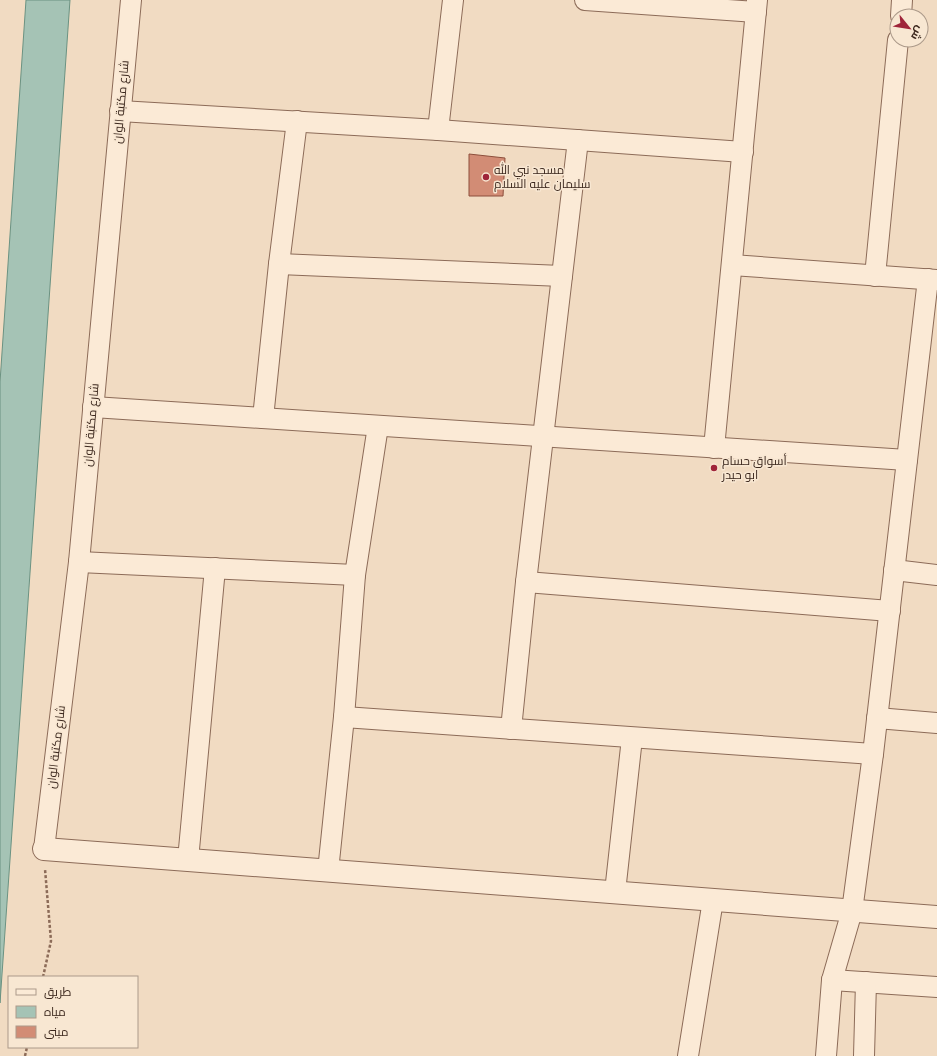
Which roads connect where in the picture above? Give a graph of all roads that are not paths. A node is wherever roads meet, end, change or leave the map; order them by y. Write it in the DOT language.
graph roads {
  1 [pos="131,0"];
  2 [pos="453,0"];
  3 [pos="584,0"];
  4 [pos="756,6"];
  5 [pos="897,48"];
  6 [pos="120,111"];
  7 [pos="297,121"];
  8 [pos="438,130"];
  9 [pos="578,140"];
  10 [pos="743,152"];
  11 [pos="279,264"];
  12 [pos="732,265"];
  13 [pos="562,276"];
  14 [pos="875,276"];
  15 [pos="932,280"];
  16 [pos="93,407"];
  17 [pos="263,418"];
  18 [pos="378,426"];
  19 [pos="543,436"];
  20 [pos="714,448"];
  21 [pos="907,460"];
  22 [pos="78,562"];
  23 [pos="215,568"];
  24 [pos="894,570"];
  25 [pos="355,575"];
  26 [pos="937,575"];
  27 [pos="526,582"];
  28 [pos="890,611"];
  29 [pos="344,717"];
  30 [pos="877,718"];
  31 [pos="937,723"];
  32 [pos="511,729"];
  33 [pos="632,738"];
  34 [pos="873,754"];
  35 [pos="44,849"];
  36 [pos="188,860"];
  37 [pos="328,870"];
  38 [pos="615,892"];
  39 [pos="712,900"];
  40 [pos="852,911"];
  41 [pos="937,917"];
  42 [pos="832,980"];
  43 [pos="866,982"];
  44 [pos="937,987"];
  45 [pos="688,1056"];
  46 [pos="826,1056"];
  47 [pos="864,1056"];
  1 -- 6 [label="street, شارع مكتبة الوان"];
  2 -- 8 [label="street"];
  3 -- 4 [label="street"];
  4 -- 10 [label="street"];
  5 -- 14 [label="street"];
  6 -- 7 [label="street"];
  6 -- 16 [label="street, شارع مكتبة الوان"];
  7 -- 8 [label="street"];
  7 -- 11 [label="street"];
  8 -- 9 [label="street"];
  9 -- 10 [label="street"];
  9 -- 13 [label="street"];
  10 -- 12 [label="street"];
  11 -- 13 [label="street"];
  11 -- 17 [label="street"];
  12 -- 14 [label="street"];
  12 -- 20 [label="street"];
  13 -- 19 [label="street"];
  14 -- 15 [label="street"];
  15 -- 21 [label="street"];
  16 -- 17 [label="street"];
  16 -- 22 [label="street, شارع مكتبة الوان"];
  17 -- 18 [label="street"];
  18 -- 19 [label="street"];
  18 -- 25 [label="street"];
  19 -- 20 [label="street"];
  19 -- 27 [label="street"];
  20 -- 21 [label="street"];
  21 -- 24 [label="street"];
  22 -- 23 [label="street"];
  22 -- 35 [label="street, شارع مكتبة الوان"];
  23 -- 25 [label="street"];
  23 -- 36 [label="street"];
  24 -- 26 [label="street"];
  24 -- 28 [label="street"];
  25 -- 29 [label="street"];
  27 -- 28 [label="street"];
  27 -- 32 [label="street"];
  28 -- 30 [label="street"];
  29 -- 32 [label="street"];
  29 -- 37 [label="street"];
  30 -- 31 [label="street"];
  30 -- 34 [label="street"];
  32 -- 33 [label="street"];
  33 -- 34 [label="street"];
  33 -- 38 [label="street"];
  34 -- 40 [label="street"];
  35 -- 36 [label="street"];
  36 -- 37 [label="street"];
  37 -- 38 [label="street"];
  38 -- 39 [label="street"];
  39 -- 40 [label="street"];
  39 -- 45 [label="street"];
  40 -- 41 [label="street"];
  40 -- 42 [label="street"];
  42 -- 43 [label="street"];
  42 -- 46 [label="street"];
  43 -- 44 [label="street"];
  43 -- 47 [label="street"];
}
